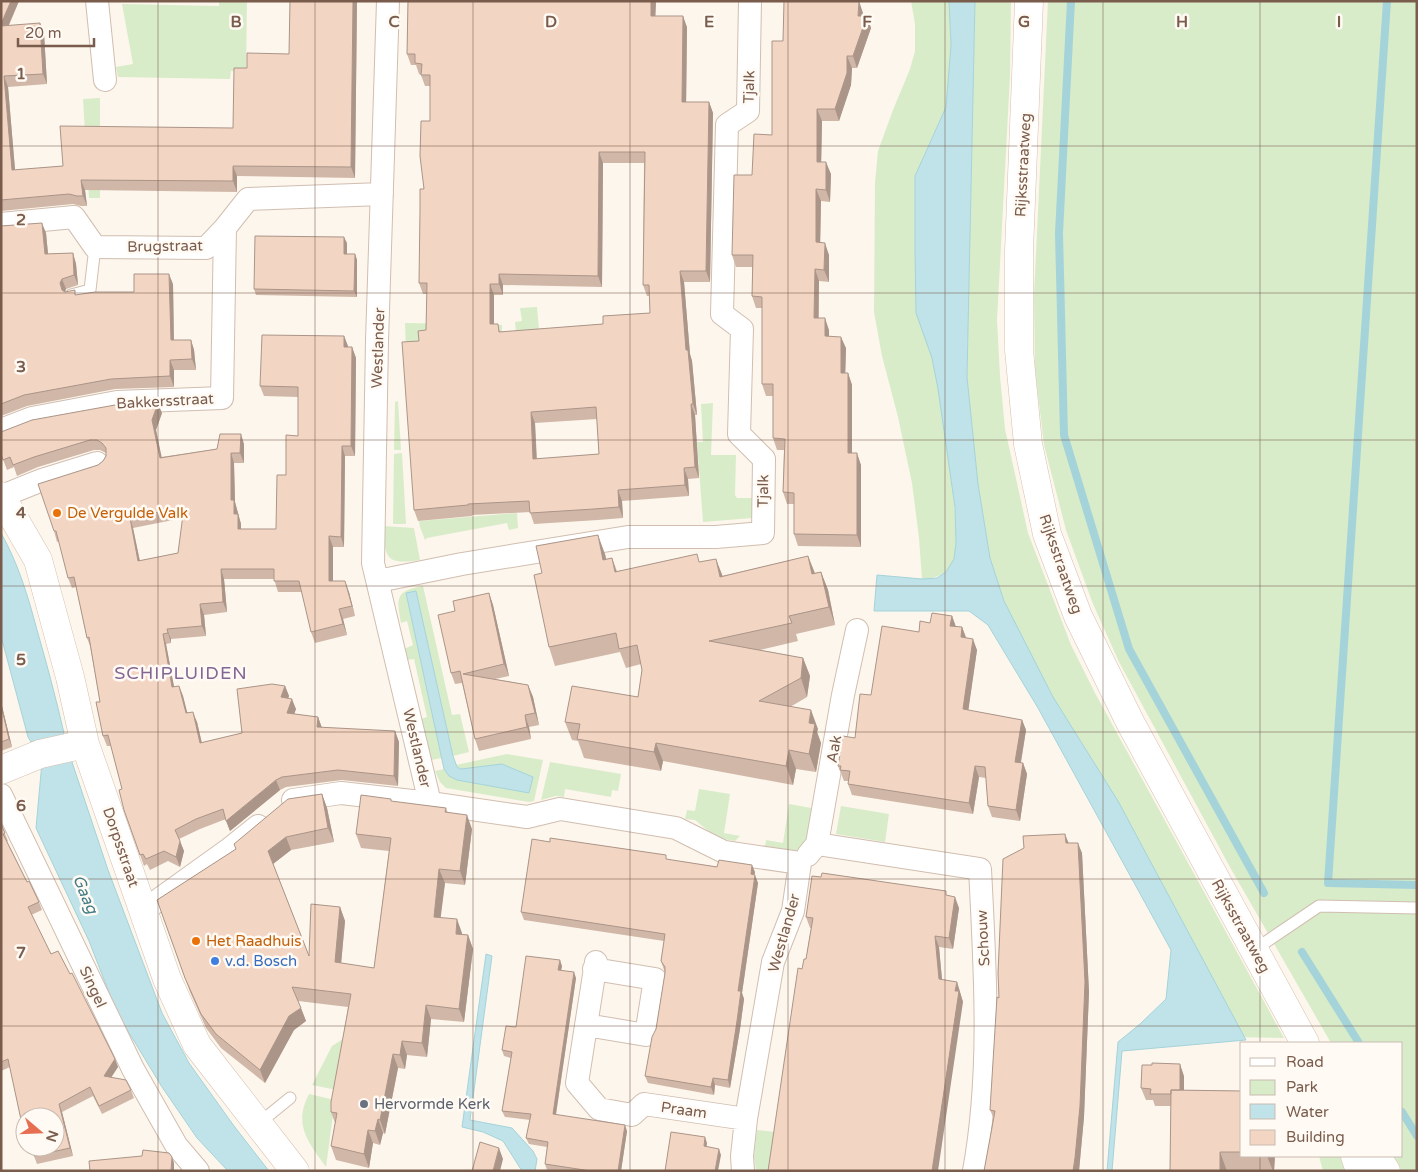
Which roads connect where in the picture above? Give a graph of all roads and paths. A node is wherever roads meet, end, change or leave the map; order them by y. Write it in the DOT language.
graph roads {
  1 [pos="97,1"];
  2 [pos="388,1"];
  3 [pos="750,1"];
  4 [pos="1029,1"];
  5 [pos="105,80"];
  6 [pos="382,194"];
  7 [pos="1,224"];
  8 [pos="225,228"];
  9 [pos="95,246"];
  10 [pos="71,295"];
  11 [pos="1,430"];
  12 [pos="98,463"];
  13 [pos="1,496"];
  14 [pos="378,581"];
  15 [pos="856,630"];
  16 [pos="62,749"];
  17 [pos="1,770"];
  18 [pos="1,795"];
  19 [pos="430,803"];
  20 [pos="817,844"];
  21 [pos="800,863"];
  22 [pos="1417,908"];
  23 [pos="143,911"];
  24 [pos="1254,950"];
  25 [pos="586,1025"];
  26 [pos="1304,1042"];
  27 [pos="290,1098"];
  28 [pos="746,1119"];
  29 [pos="258,1124"];
  30 [pos="1355,1157"];
  31 [pos="1377,1157"];
  32 [pos="198,1171"];
  33 [pos="295,1171"];
  34 [pos="743,1171"];
  35 [pos="974,1171"];
  36 [pos="1360,1171"];
  37 [pos="1386,1171"];
  1 -- 5 [label="street"];
  2 -- 6 [label="street, Westlander"];
  3 -- 14 [label="street, Tjalk"];
  4 -- 24 [label="main road, Rijksstraatweg"];
  6 -- 8 [label="street, Brugstraat"];
  6 -- 14 [label="street, Westlander"];
  7 -- 9 [label="street"];
  8 -- 9 [label="street, Brugstraat"];
  8 -- 11 [label="street, Bakkersstraat"];
  9 -- 10 [label="lane"];
  12 -- 13 [label="street, Dorpsstraat"];
  13 -- 16 [label="main road, Dorpsstraat"];
  14 -- 19 [label="street, Westlander"];
  15 -- 20 [label="street, Aak"];
  16 -- 17 [label="main road"];
  16 -- 23 [label="main road, Dorpsstraat"];
  18 -- 32 [label="street, Singel"];
  19 -- 21 [label="street, Westlander"];
  19 -- 23 [label="street"];
  20 -- 21 [label="street"];
  20 -- 35 [label="street, Schouw"];
  21 -- 28 [label="street, Westlander"];
  22 -- 24 [label="lane"];
  23 -- 29 [label="main road, Dorpsstraat"];
  24 -- 26 [label="main road, Rijksstraatweg"];
  25 -- 25 [label="street, Praam"];
  25 -- 28 [label="street, Praam"];
  27 -- 29 [label="lane"];
  28 -- 34 [label="street, Westlander"];
  29 -- 33 [label="main road, Dorpsstraat"];
  30 -- 36 [label="main road"];
  31 -- 37 [label="main road"];
}
